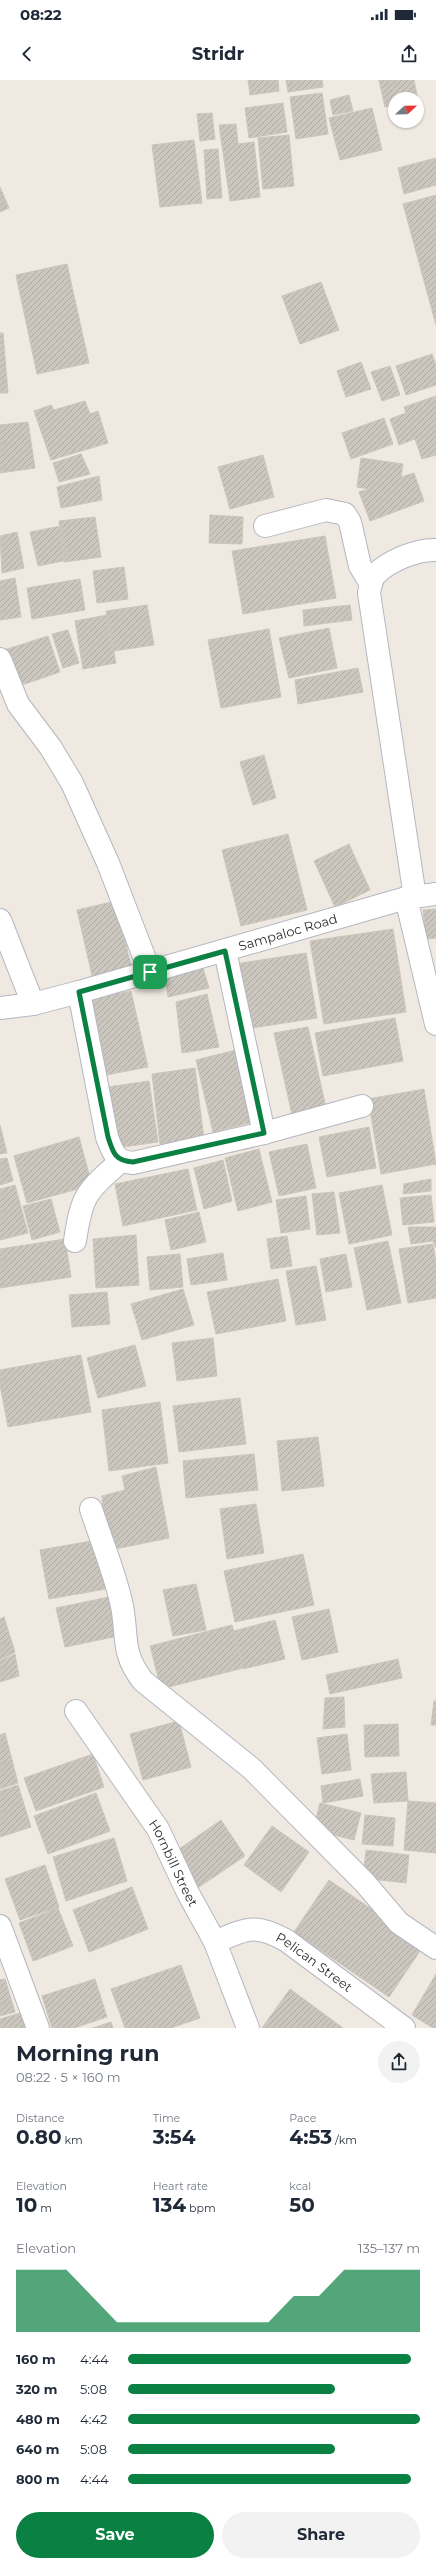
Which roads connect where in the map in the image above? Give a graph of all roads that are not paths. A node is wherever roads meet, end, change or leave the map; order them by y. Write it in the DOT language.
graph roads {
  1 [pos="265,526"];
  2 [pos="436,550"];
  3 [pos="371,584"];
  4 [pos="0,659"];
  5 [pos="436,894"];
  6 [pos="410,898"];
  7 [pos="0,920"];
  8 [pos="225,951"];
  9 [pos="150,972"];
  10 [pos="79,992"];
  11 [pos="33,1004"];
  12 [pos="0,1008"];
  13 [pos="436,1024"];
  14 [pos="362,1106"];
  15 [pos="264,1133"];
  16 [pos="121,1161"];
  17 [pos="75,1241"];
  18 [pos="91,1509"];
  19 [pos="76,1711"];
  20 [pos="0,1926"];
  21 [pos="215,1942"];
  22 [pos="436,1948"];
  23 [pos="38,2028"];
  24 [pos="248,2028"];
  25 [pos="404,2028"];
  1 -- 3 [label="street"];
  2 -- 3 [label="street"];
  3 -- 6 [label="street"];
  4 -- 9 [label="street"];
  5 -- 6 [label="street, Sampaloc Road"];
  6 -- 8 [label="street, Sampaloc Road"];
  6 -- 13 [label="street"];
  7 -- 11 [label="street"];
  8 -- 9 [label="street, Sampaloc Road"];
  8 -- 15 [label="street"];
  9 -- 10 [label="street, Sampaloc Road"];
  10 -- 11 [label="street, Sampaloc Road"];
  10 -- 16 [label="street"];
  11 -- 12 [label="street, Sampaloc Road"];
  14 -- 15 [label="street"];
  15 -- 16 [label="street"];
  16 -- 17 [label="street"];
  18 -- 22 [label="street"];
  19 -- 21 [label="street, Hornbill Street"];
  20 -- 23 [label="street"];
  21 -- 24 [label="street, Hornbill Street"];
  21 -- 25 [label="street, Pelican Street"];
}
